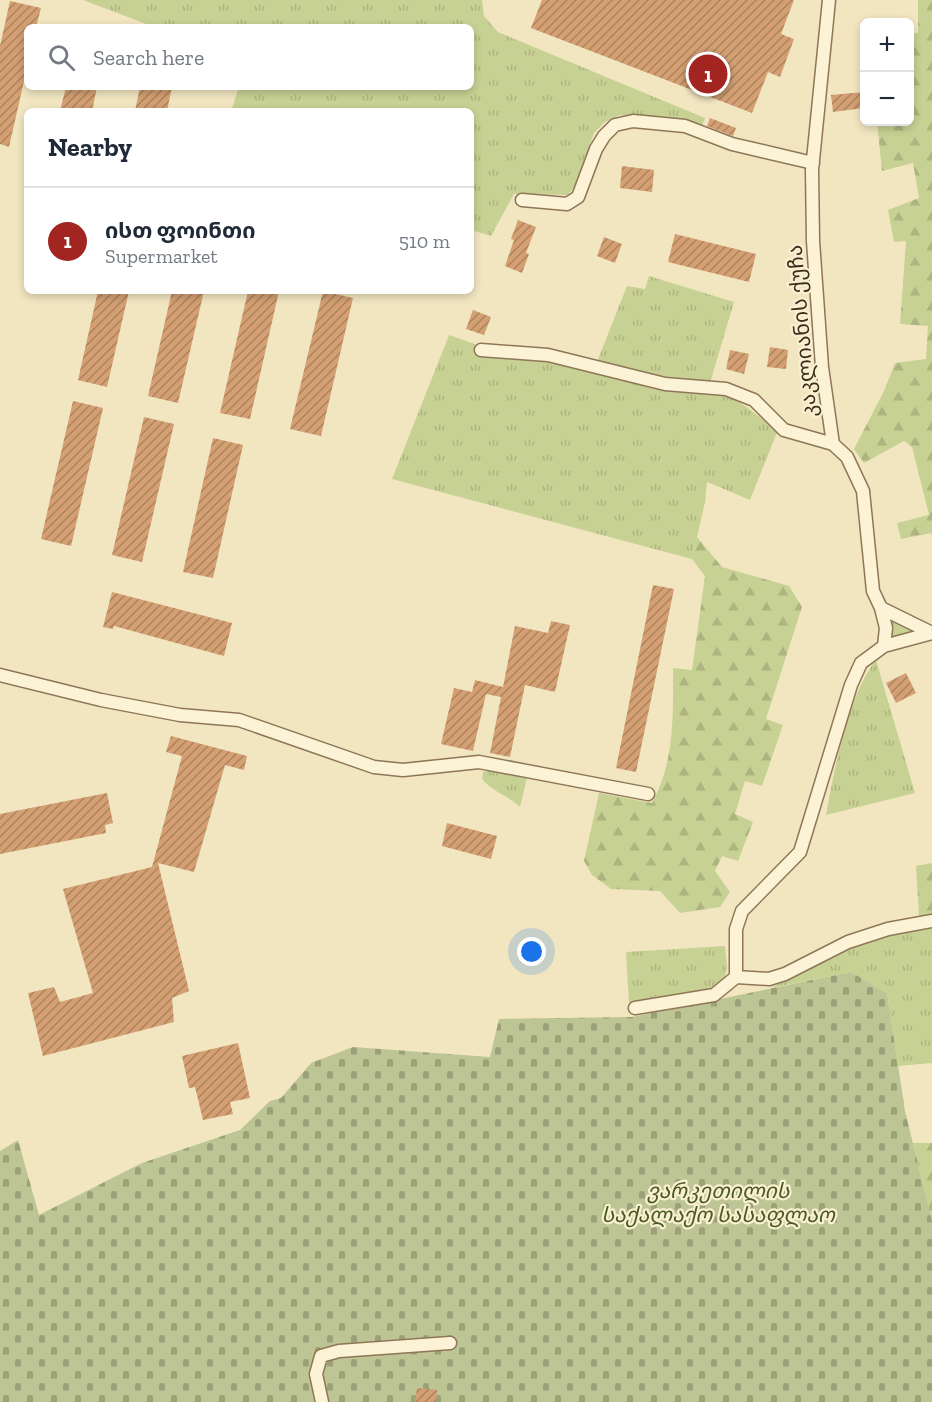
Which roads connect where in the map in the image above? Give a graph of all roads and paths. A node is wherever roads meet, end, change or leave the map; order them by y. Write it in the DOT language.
graph roads {
  1 [pos="829,0"];
  2 [pos="813,163"];
  3 [pos="522,200"];
  4 [pos="481,350"];
  5 [pos="833,444"];
  6 [pos="881,608"];
  7 [pos="932,633"];
  8 [pos="884,646"];
  9 [pos="0,675"];
  10 [pos="648,794"];
  11 [pos="932,921"];
  12 [pos="736,977"];
  13 [pos="635,1008"];
  14 [pos="450,1343"];
  15 [pos="322,1402"];
  1 -- 2 [label="street, კაკლიანის ქუჩა"];
  2 -- 3 [label="street"];
  2 -- 5 [label="street, კაკლიანის ქუჩა"];
  4 -- 5 [label="street"];
  5 -- 6 [label="street, კაკლიანის ქუჩა"];
  6 -- 7 [label="street"];
  6 -- 8 [label="street, კაკლიანის ქუჩა"];
  7 -- 8 [label="street"];
  8 -- 12 [label="street"];
  9 -- 10 [label="street"];
  11 -- 12 [label="street"];
  12 -- 13 [label="street"];
  14 -- 15 [label="street"];
}
